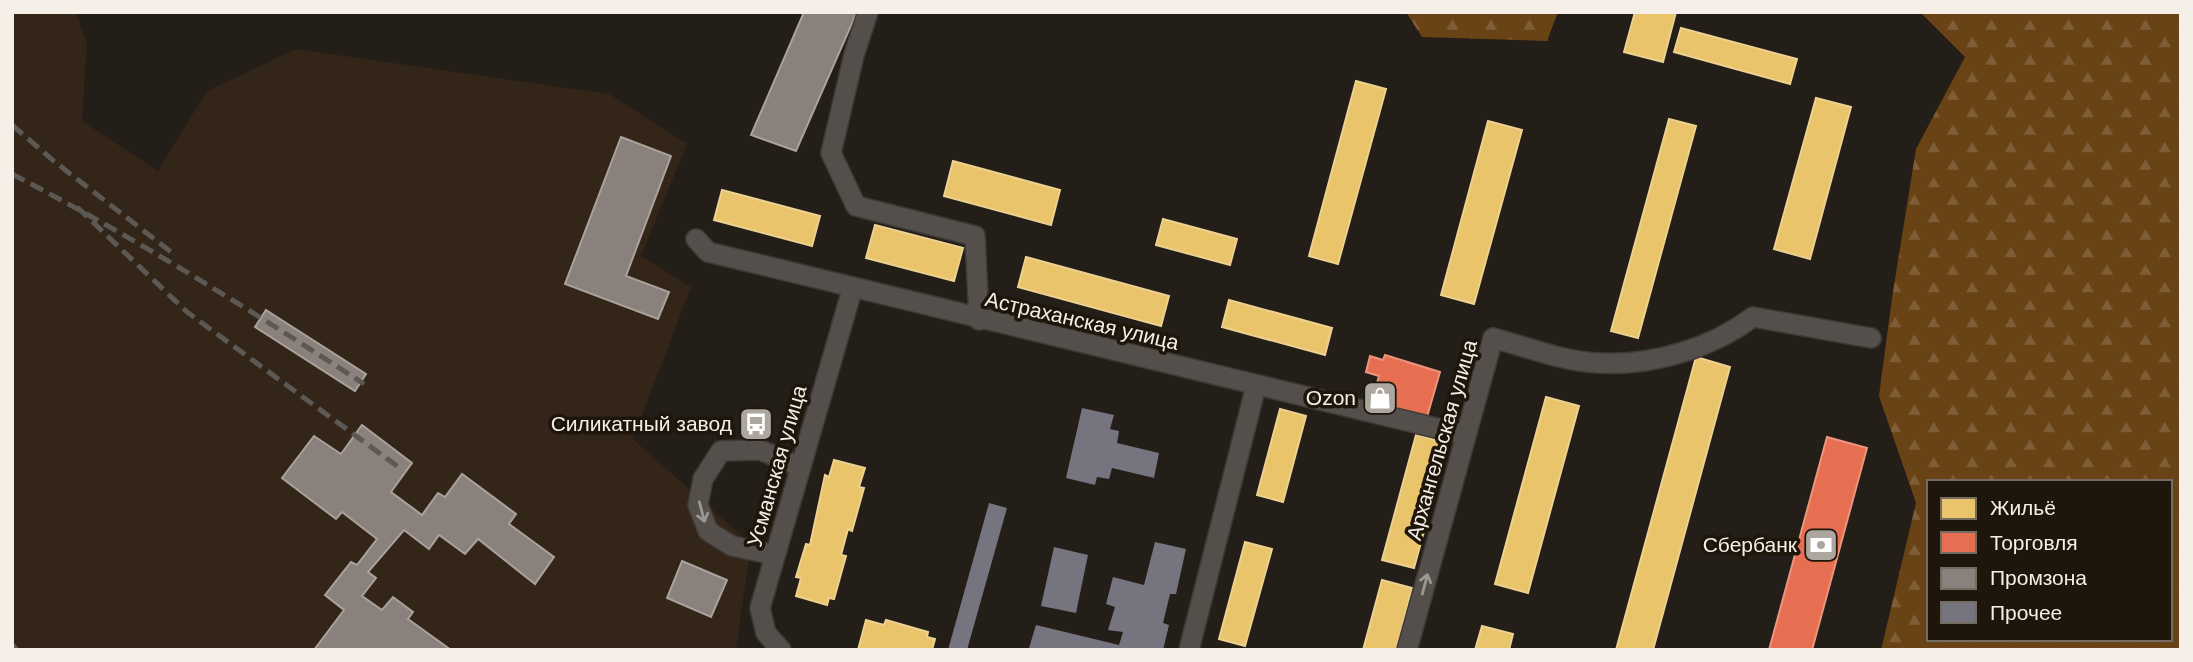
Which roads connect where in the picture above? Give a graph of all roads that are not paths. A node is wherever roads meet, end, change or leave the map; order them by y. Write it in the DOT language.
graph roads {
  1 [pos="868,12"];
  2 [pos="696,239"];
  3 [pos="852,290"];
  4 [pos="979,320"];
  5 [pos="1871,338"];
  6 [pos="1256,386"];
  7 [pos="1465,435"];
  8 [pos="801,467"];
  9 [pos="775,555"];
  10 [pos="780,650"];
  11 [pos="1189,650"];
  12 [pos="1407,650"];
  1 -- 4 [label="street"];
  2 -- 3 [label="street, Астраханская улица"];
  3 -- 4 [label="street, Астраханская улица"];
  3 -- 8 [label="street, Усманская улица"];
  4 -- 6 [label="street, Астраханская улица"];
  5 -- 7 [label="street, Архангельская улица"];
  6 -- 7 [label="street, Астраханская улица"];
  6 -- 11 [label="street"];
  12 -- 7 [label="street, Архангельская улица, one-way"];
  8 -- 9 [label="street, Усманская улица"];
  8 -- 9 [label="street, one-way"];
  9 -- 10 [label="street, Усманская улица"];
}
